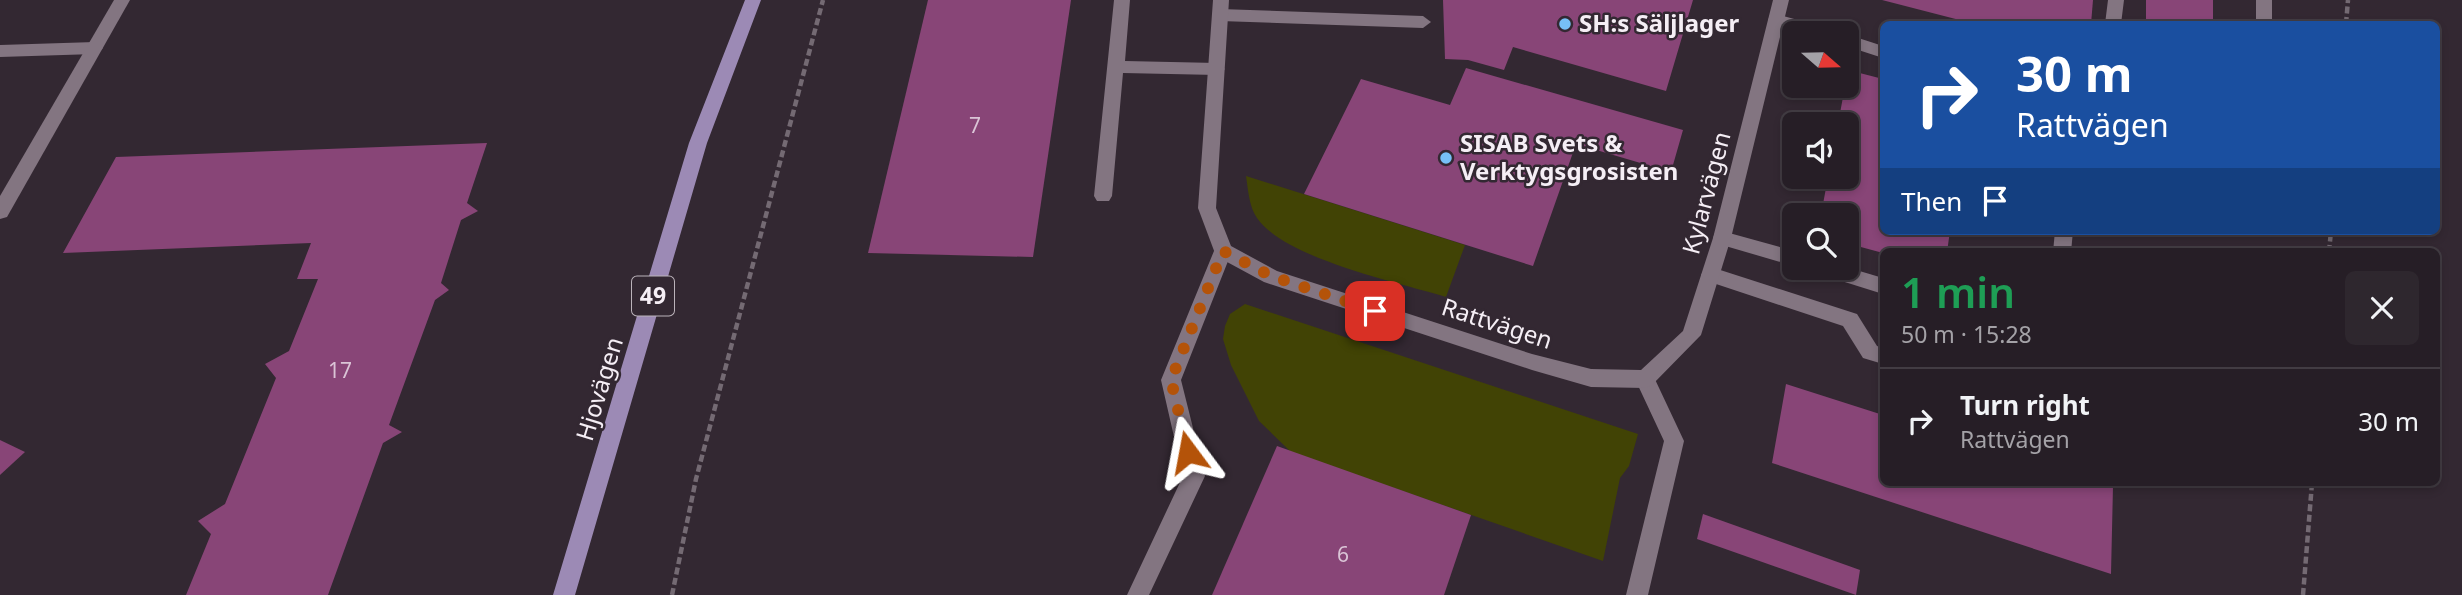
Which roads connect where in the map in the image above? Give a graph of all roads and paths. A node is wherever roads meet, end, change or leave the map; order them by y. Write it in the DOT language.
graph roads {
  1 [pos="122,0"];
  2 [pos="752,0"];
  3 [pos="823,0"];
  4 [pos="1122,0"];
  5 [pos="1781,0"];
  6 [pos="2116,0"];
  7 [pos="2264,0"];
  8 [pos="2348,0"];
  9 [pos="1221,7"];
  10 [pos="1776,20"];
  11 [pos="2113,21"];
  12 [pos="2264,21"];
  13 [pos="2346,21"];
  14 [pos="1423,22"];
  15 [pos="1782,22"];
  16 [pos="1859,44"];
  17 [pos="94,48"];
  18 [pos="0,51"];
  19 [pos="1880,51"];
  20 [pos="1116,67"];
  21 [pos="1217,69"];
  22 [pos="1103,197"];
  23 [pos="0,212"];
  24 [pos="1722,238"];
  25 [pos="1223,251"];
  26 [pos="1782,256"];
  27 [pos="1711,275"];
  28 [pos="1859,279"];
  29 [pos="1880,285"];
  30 [pos="1880,355"];
  31 [pos="1645,379"];
  32 [pos="2312,486"];
  33 [pos="564,595"];
  34 [pos="673,595"];
  35 [pos="1138,595"];
  36 [pos="1637,595"];
  37 [pos="2303,595"];
  1 -- 17 [label="street"];
  2 -- 33 [label="main road, Hjovägen / 49"];
  3 -- 34 [label="path"];
  4 -- 20 [label="street"];
  5 -- 10 [label="street, Kylarvägen"];
  6 -- 11 [label="street"];
  7 -- 12 [label="street"];
  8 -- 13 [label="path"];
  9 -- 14 [label="street"];
  9 -- 21 [label="street"];
  10 -- 15 [label="street"];
  10 -- 24 [label="street, Kylarvägen"];
  16 -- 19 [label="lane"];
  17 -- 18 [label="street"];
  17 -- 23 [label="street"];
  20 -- 21 [label="street"];
  20 -- 22 [label="street"];
  21 -- 25 [label="street"];
  24 -- 26 [label="street"];
  24 -- 27 [label="street, Kylarvägen"];
  25 -- 31 [label="street, Rattvägen"];
  25 -- 35 [label="street"];
  27 -- 30 [label="street"];
  27 -- 31 [label="street, Kylarvägen"];
  28 -- 29 [label="street"];
  31 -- 36 [label="street"];
  32 -- 37 [label="path"];
}
